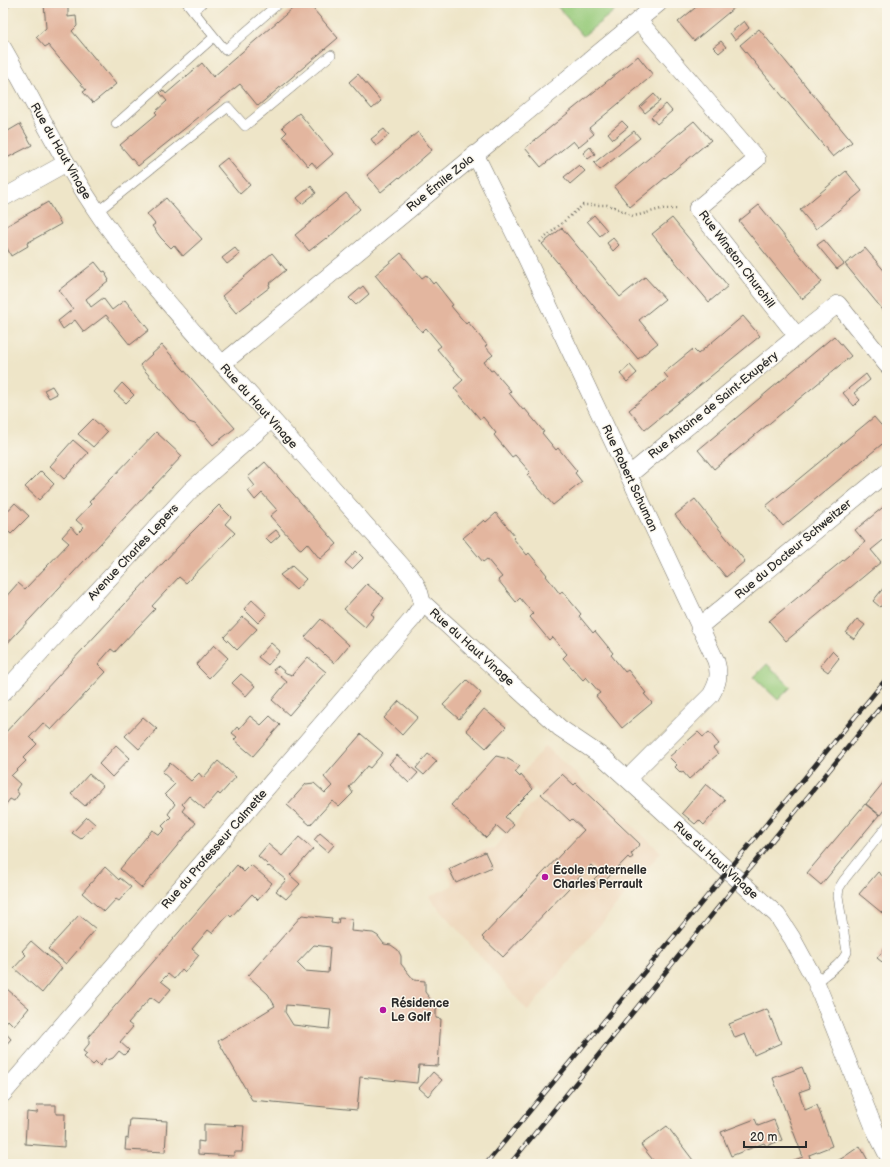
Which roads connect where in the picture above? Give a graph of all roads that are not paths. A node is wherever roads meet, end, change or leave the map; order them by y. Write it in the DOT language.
graph roads {
  1 [pos="6,3"];
  2 [pos="187,3"];
  3 [pos="202,3"];
  4 [pos="279,3"];
  5 [pos="659,3"];
  6 [pos="3,6"];
  7 [pos="193,11"];
  8 [pos="638,20"];
  9 [pos="214,36"];
  10 [pos="3,48"];
  11 [pos="331,55"];
  12 [pos="116,124"];
  13 [pos="475,154"];
  14 [pos="66,163"];
  15 [pos="3,198"];
  16 [pos="98,212"];
  17 [pos="797,336"];
  18 [pos="222,364"];
  19 [pos="887,365"];
  20 [pos="272,419"];
  21 [pos="887,472"];
  22 [pos="628,475"];
  23 [pos="422,602"];
  24 [pos="700,627"];
  25 [pos="3,693"];
  26 [pos="627,779"];
  27 [pos="887,826"];
  28 [pos="816,982"];
  29 [pos="3,1094"];
  30 [pos="887,1154"];
  1 -- 6 [label="lane"];
  2 -- 7 [label="lane"];
  3 -- 7 [label="lane"];
  4 -- 9 [label="lane"];
  5 -- 8 [label="street, Rue Émile Zola"];
  7 -- 9 [label="lane"];
  8 -- 13 [label="street, Rue Émile Zola"];
  8 -- 17 [label="street, Rue Winston Churchill"];
  9 -- 12 [label="lane"];
  10 -- 14 [label="street, Rue du Haut Vinage"];
  11 -- 16 [label="lane"];
  13 -- 18 [label="street, Rue Émile Zola"];
  13 -- 22 [label="street, Rue Robert Schuman"];
  14 -- 15 [label="street"];
  14 -- 16 [label="street, Rue du Haut Vinage"];
  16 -- 18 [label="street, Rue du Haut Vinage"];
  17 -- 19 [label="street"];
  17 -- 22 [label="street, Rue Antoine de Saint-Exupéry"];
  18 -- 20 [label="street, Rue du Haut Vinage"];
  20 -- 23 [label="street, Rue du Haut Vinage"];
  20 -- 25 [label="street, Avenue Charles Lepers"];
  21 -- 24 [label="street, Rue du Docteur Schweitzer"];
  22 -- 24 [label="street, Rue Robert Schuman"];
  23 -- 26 [label="street, Rue du Haut Vinage"];
  23 -- 29 [label="street, Rue du Professeur Calmette"];
  24 -- 26 [label="street, Rue Robert Schuman"];
  26 -- 28 [label="street, Rue du Haut Vinage"];
  27 -- 28 [label="lane"];
  28 -- 30 [label="street, Rue du Haut Vinage"];
}
